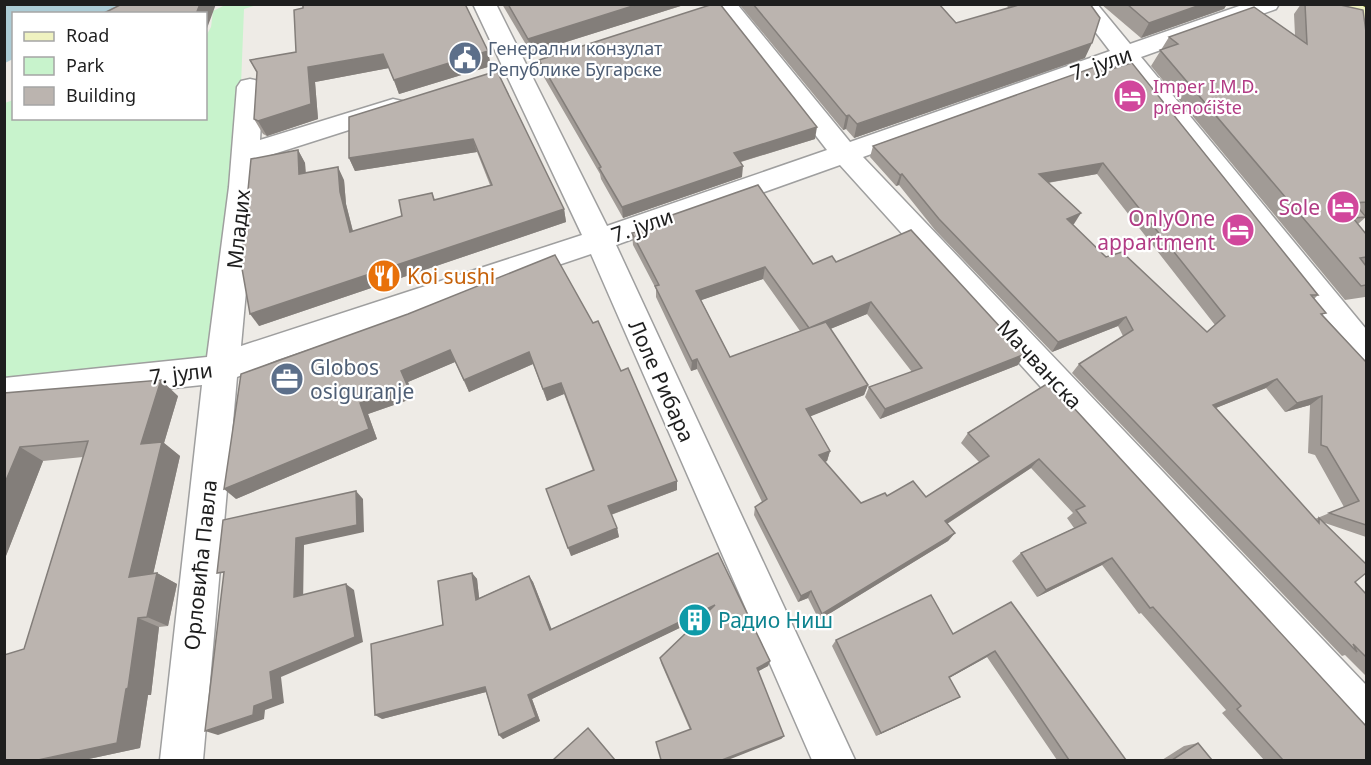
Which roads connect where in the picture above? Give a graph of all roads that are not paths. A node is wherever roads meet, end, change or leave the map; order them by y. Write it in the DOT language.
graph roads {
  1 [pos="484,4"];
  2 [pos="1085,4"];
  3 [pos="1268,4"];
  4 [pos="1340,4"];
  5 [pos="717,6"];
  6 [pos="1366,16"];
  7 [pos="1126,54"];
  8 [pos="250,87"];
  9 [pos="417,99"];
  10 [pos="245,154"];
  11 [pos="845,154"];
  12 [pos="600,240"];
  13 [pos="1366,352"];
  14 [pos="220,369"];
  15 [pos="4,392"];
  16 [pos="1366,715"];
  17 [pos="181,760"];
  18 [pos="834,760"];
  1 -- 12 [label="street, Лоле Рибара"];
  2 -- 7 [label="street"];
  3 -- 7 [label="street, 7. јули"];
  4 -- 6 [label="main road"];
  5 -- 11 [label="street, Мачванска"];
  7 -- 11 [label="street, 7. јули"];
  7 -- 13 [label="street"];
  8 -- 10 [label="street, Младих"];
  9 -- 10 [label="street"];
  10 -- 14 [label="street, Младих"];
  11 -- 12 [label="street, 7. јули"];
  11 -- 16 [label="street, Мачванска"];
  12 -- 14 [label="street, 7. јули"];
  12 -- 18 [label="street, Лоле Рибара"];
  14 -- 15 [label="street, 7. јули"];
  14 -- 17 [label="street, Орловића Павла"];
}
